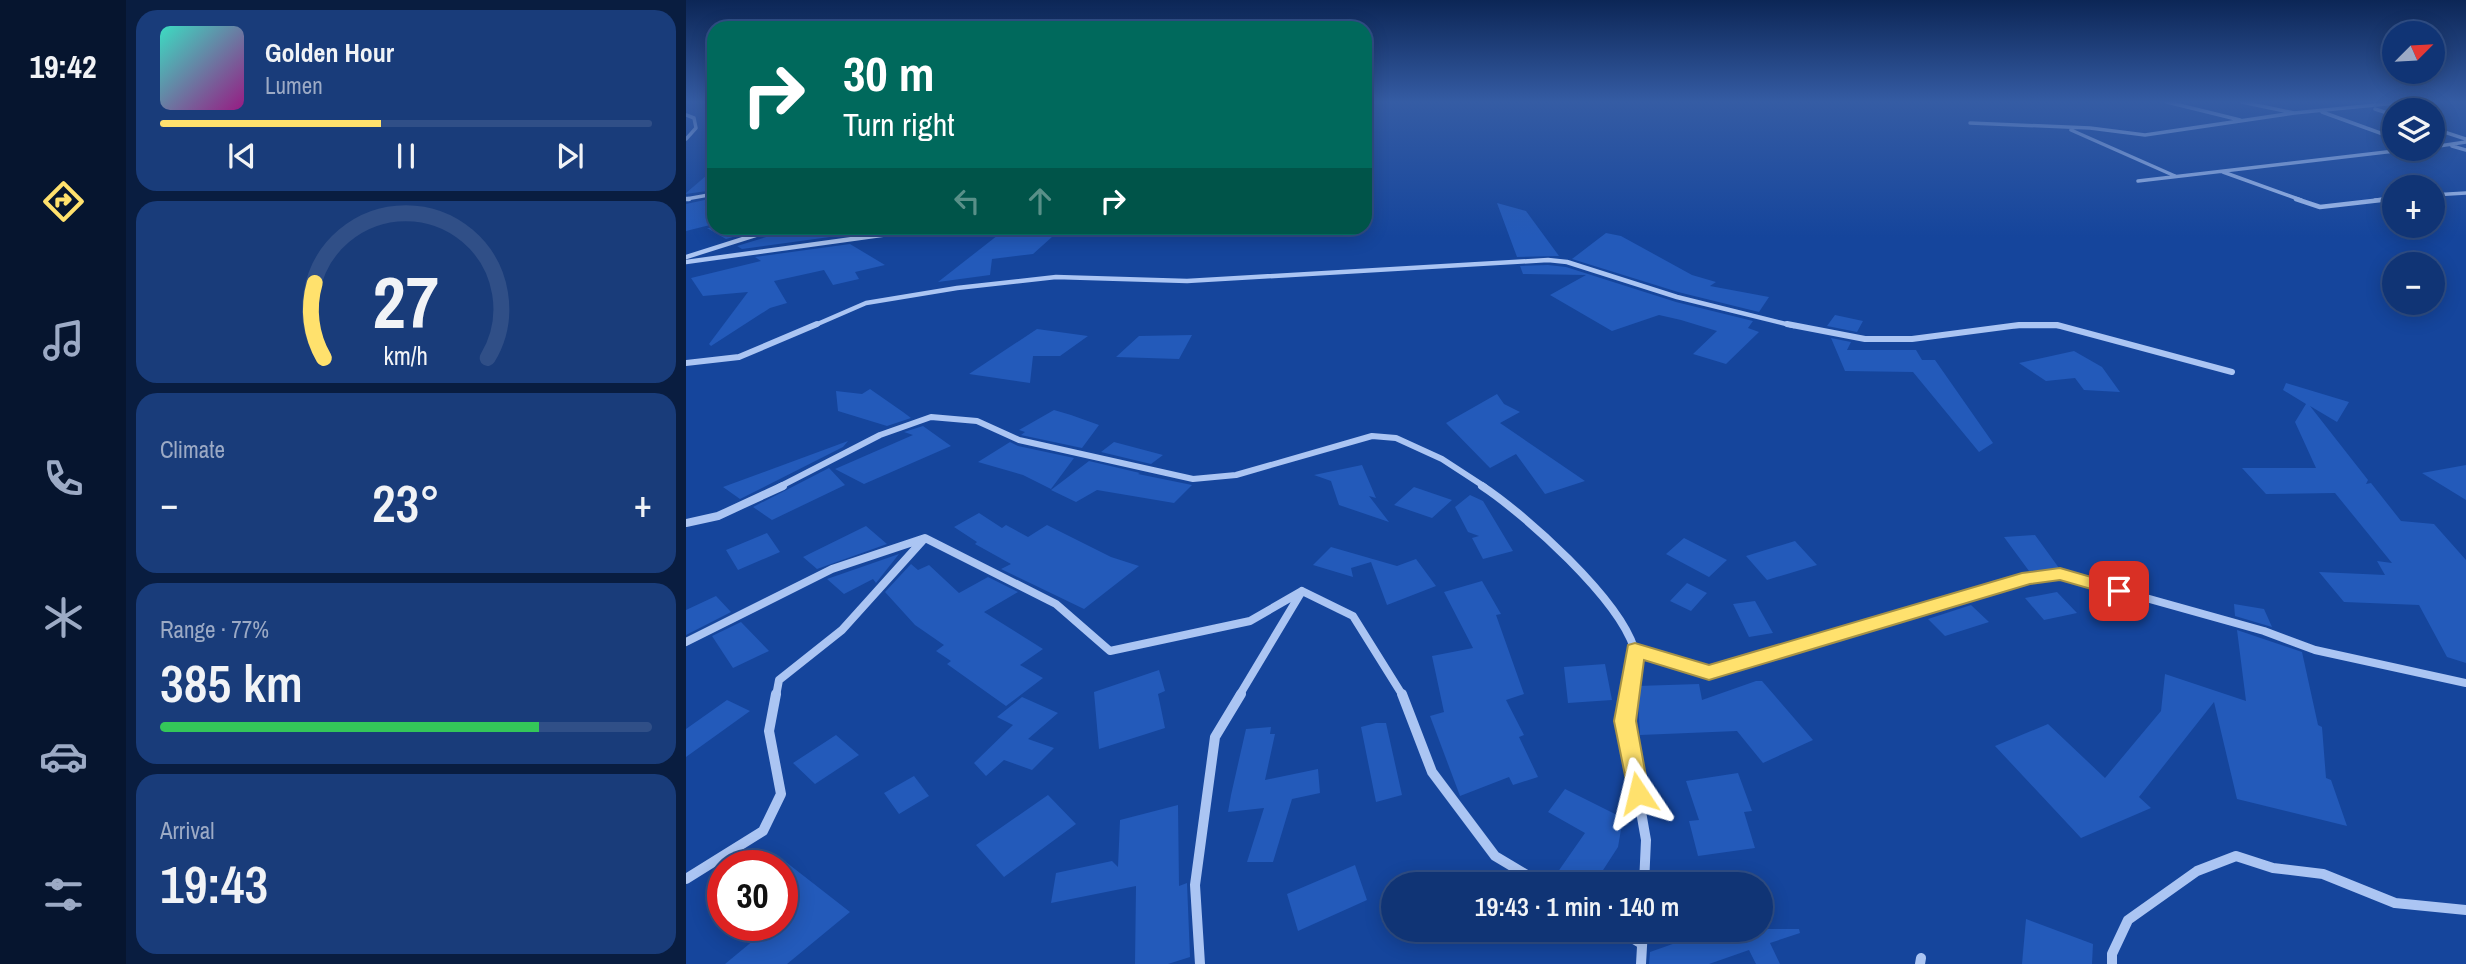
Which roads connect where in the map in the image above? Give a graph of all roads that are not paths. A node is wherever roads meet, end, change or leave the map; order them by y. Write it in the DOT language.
graph roads {
  1 [pos="2110,147"];
  2 [pos="2382,152"];
  3 [pos="2221,171"];
  4 [pos="2178,176"];
  5 [pos="2138,181"];
  6 [pos="2466,193"];
  7 [pos="2445,194"];
  8 [pos="707,195"];
  9 [pos="686,199"];
  10 [pos="2382,199"];
  11 [pos="758,235"];
  12 [pos="889,235"];
  13 [pos="686,260"];
  14 [pos="686,363"];
  15 [pos="2232,372"];
  16 [pos="686,523"];
  17 [pos="925,538"];
  18 [pos="1302,591"];
  19 [pos="686,642"];
  20 [pos="1635,650"];
  21 [pos="2466,683"];
  22 [pos="1522,872"];
  23 [pos="1645,872"];
  24 [pos="686,879"];
  25 [pos="2466,909"];
  26 [pos="1639,942"];
  27 [pos="1642,944"];
  28 [pos="1200,964"];
  29 [pos="1641,964"];
  30 [pos="2112,964"];
  1 -- 4 [label="street"];
  2 -- 3 [label="street"];
  3 -- 4 [label="street"];
  3 -- 10 [label="street"];
  4 -- 5 [label="street"];
  6 -- 7 [label="street"];
  8 -- 9 [label="street"];
  11 -- 13 [label="street"];
  12 -- 13 [label="street"];
  14 -- 15 [label="street"];
  16 -- 20 [label="street"];
  17 -- 18 [label="street"];
  17 -- 19 [label="street"];
  17 -- 24 [label="street"];
  18 -- 22 [label="street"];
  18 -- 28 [label="street"];
  20 -- 21 [label="street"];
  20 -- 23 [label="street"];
  25 -- 30 [label="street"];
  26 -- 27 [label="street"];
  27 -- 29 [label="street"];
}
